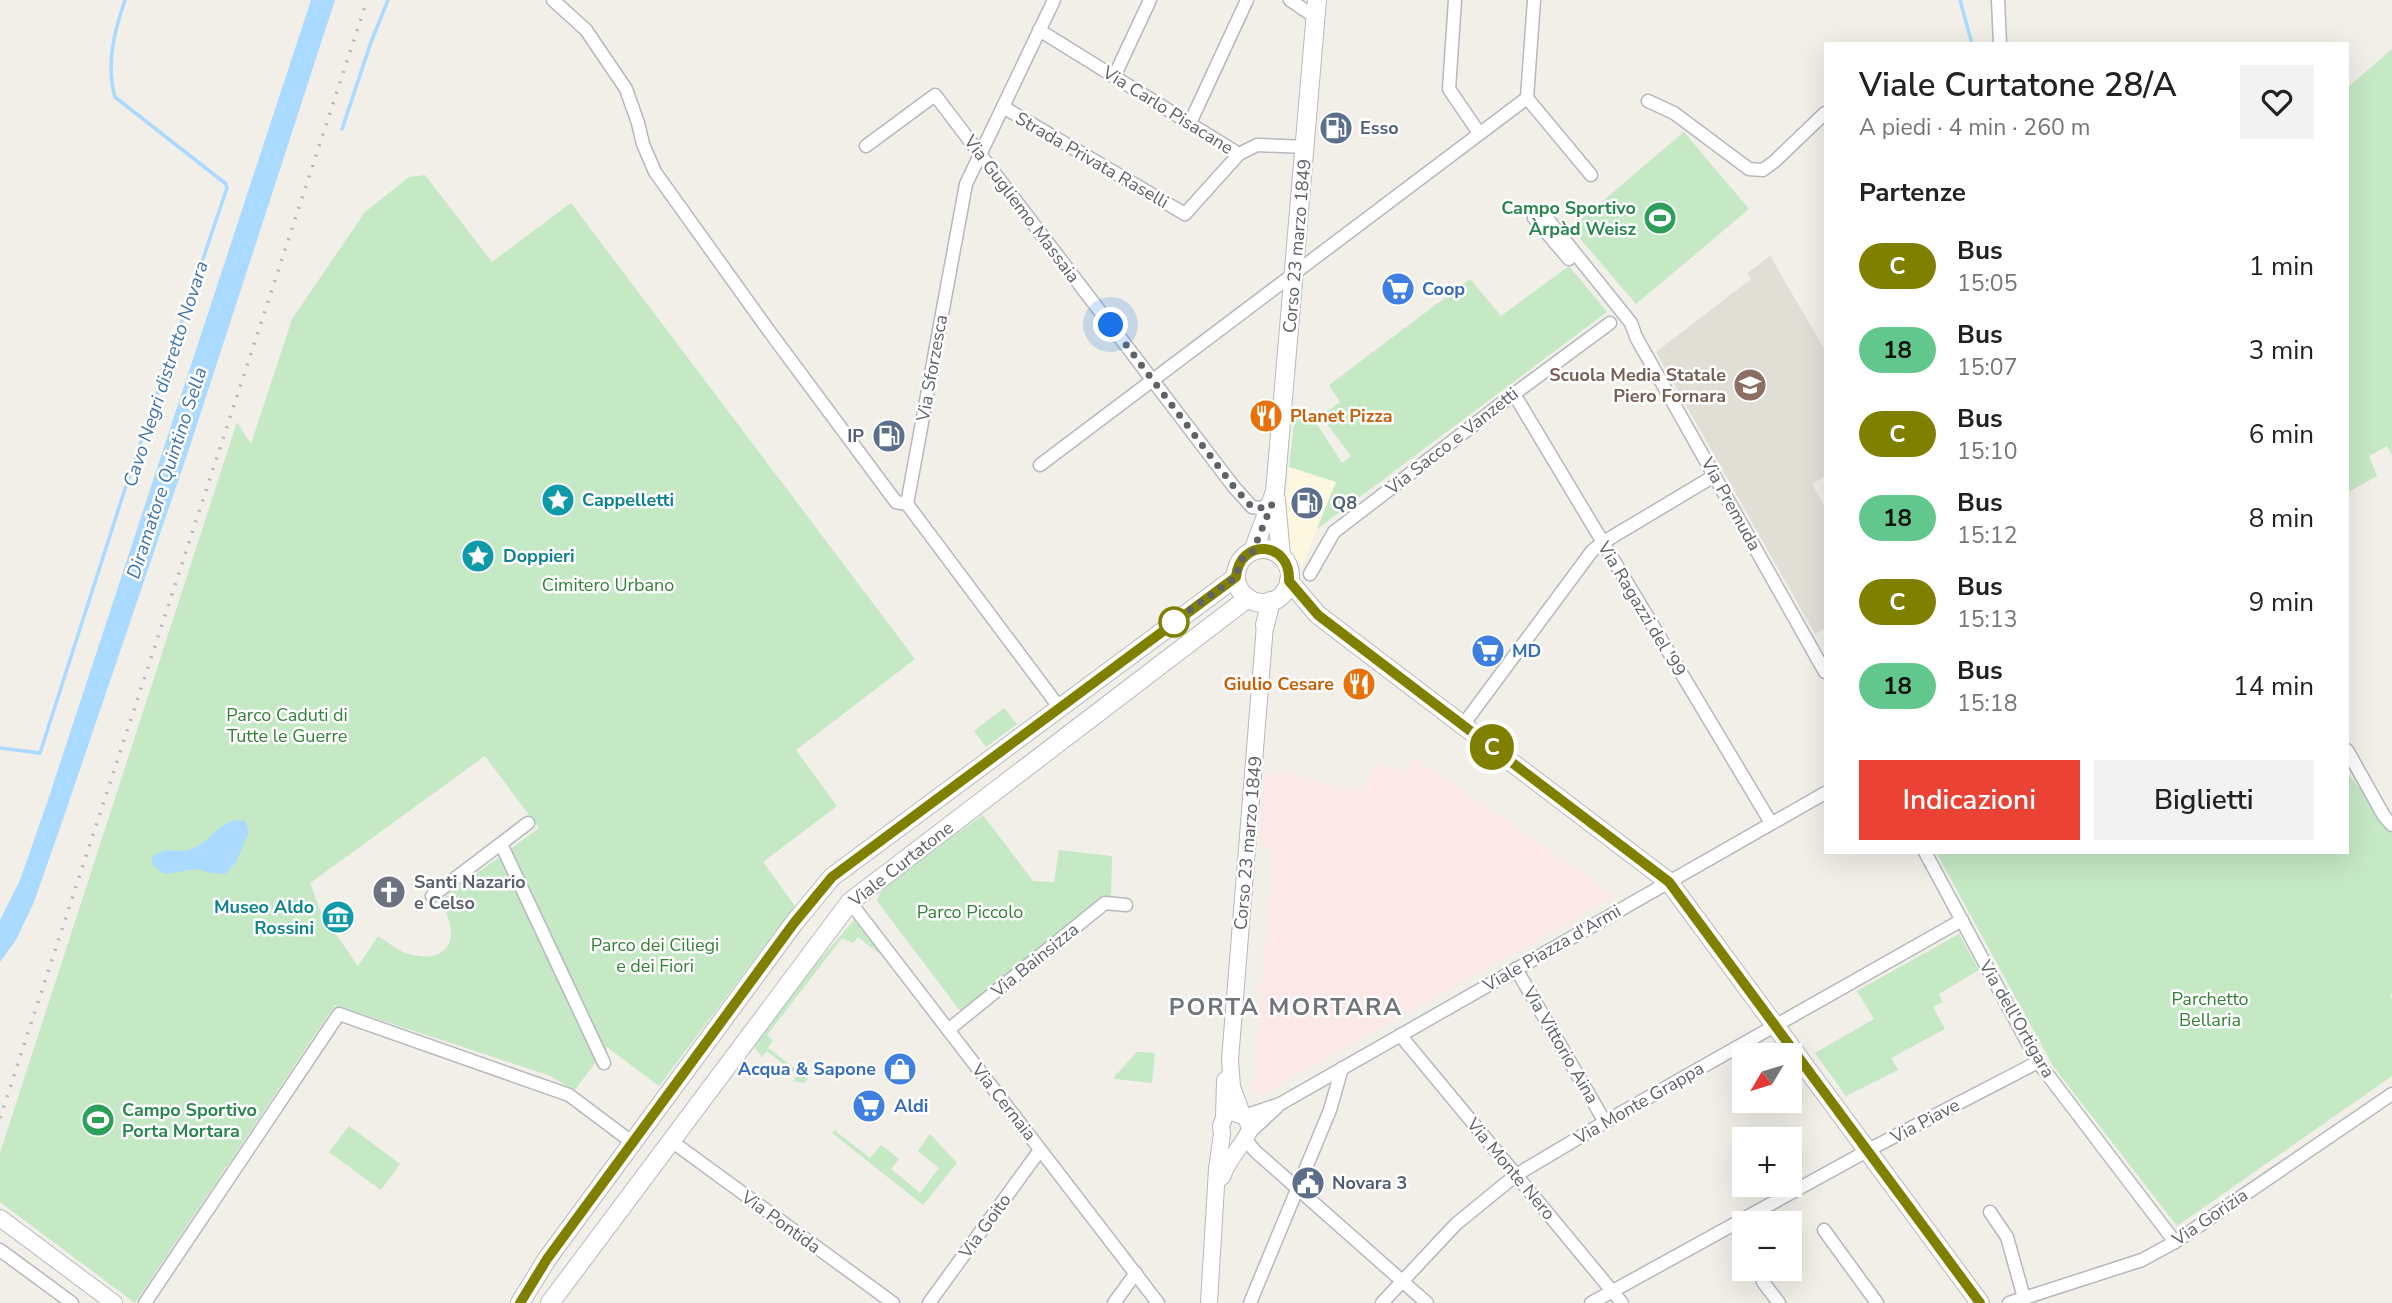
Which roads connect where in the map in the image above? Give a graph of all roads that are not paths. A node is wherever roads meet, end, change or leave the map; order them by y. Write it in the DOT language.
graph roads {
  1 [pos="553,0"];
  2 [pos="1054,0"];
  3 [pos="1150,0"];
  4 [pos="1247,0"];
  5 [pos="1290,0"];
  6 [pos="1455,0"];
  7 [pos="1534,0"];
  8 [pos="1998,0"];
  9 [pos="1316,8"];
  10 [pos="1039,30"];
  11 [pos="2000,42"];
  12 [pos="1114,76"];
  13 [pos="1527,98"];
  14 [pos="1648,100"];
  15 [pos="1003,107"];
  16 [pos="1824,114"];
  17 [pos="1190,123"];
  18 [pos="1479,133"];
  19 [pos="866,146"];
  20 [pos="1305,147"];
  21 [pos="1239,154"];
  22 [pos="981,155"];
  23 [pos="1591,175"];
  24 [pos="1295,271"];
  25 [pos="1610,323"];
  26 [pos="1636,337"];
  27 [pos="1152,379"];
  28 [pos="1514,394"];
  29 [pos="1040,466"];
  30 [pos="1714,476"];
  31 [pos="1273,498"];
  32 [pos="907,504"];
  33 [pos="1602,543"];
  34 [pos="1253,551"];
  35 [pos="1281,556"];
  36 [pos="1310,575"];
  37 [pos="1236,577"];
  38 [pos="1289,581"];
  39 [pos="1264,600"];
  40 [pos="1318,615"];
  41 [pos="1265,625"];
  42 [pos="1824,670"];
  43 [pos="1059,707"];
  44 [pos="1463,725"];
  45 [pos="2349,754"];
  46 [pos="1824,794"];
  47 [pos="528,823"];
  48 [pos="1771,823"];
  49 [pos="2392,825"];
  50 [pos="501,844"];
  51 [pos="1926,854"];
  52 [pos="1669,882"];
  53 [pos="432,896"];
  54 [pos="849,902"];
  55 [pos="1126,905"];
  56 [pos="1962,920"];
  57 [pos="1516,969"];
  58 [pos="1776,1026"];
  59 [pos="948,1030"];
  60 [pos="1400,1035"];
  61 [pos="1230,1060"];
  62 [pos="2038,1062"];
  63 [pos="604,1063"];
  64 [pos="1342,1068"];
  65 [pos="2392,1094"];
  66 [pos="1280,1104"];
  67 [pos="1243,1115"];
  68 [pos="1605,1122"];
  69 [pos="1223,1126"];
  70 [pos="1245,1137"];
  71 [pos="670,1140"];
  72 [pos="633,1143"];
  73 [pos="1040,1150"];
  74 [pos="1868,1151"];
  75 [pos="1516,1175"];
  76 [pos="1297,1188"];
  77 [pos="1217,1189"];
  78 [pos="1990,1212"];
  79 [pos="0,1218"];
  80 [pos="1824,1230"];
  81 [pos="2175,1242"];
  82 [pos="0,1250"];
  83 [pos="1136,1273"];
  84 [pos="1402,1282"];
  85 [pos="1763,1282"];
  86 [pos="1612,1292"];
  87 [pos="2024,1298"];
  88 [pos="72,1303"];
  89 [pos="114,1303"];
  90 [pos="145,1303"];
  91 [pos="520,1303"];
  92 [pos="550,1303"];
  93 [pos="893,1303"];
  94 [pos="929,1303"];
  95 [pos="1114,1303"];
  96 [pos="1158,1303"];
  97 [pos="1209,1303"];
  98 [pos="1250,1303"];
  99 [pos="1381,1303"];
  100 [pos="1427,1303"];
  101 [pos="1591,1303"];
  102 [pos="1622,1303"];
  103 [pos="1779,1303"];
  104 [pos="1877,1303"];
  105 [pos="1980,1303"];
  106 [pos="2010,1303"];
  1 -- 32 [label="street"];
  2 -- 10 [label="street, Via Sforzesca"];
  3 -- 12 [label="street"];
  4 -- 17 [label="street"];
  5 -- 9 [label="street"];
  6 -- 18 [label="street"];
  7 -- 13 [label="street"];
  8 -- 11 [label="street"];
  9 -- 20 [label="main road, Corso 23 marzo 1849"];
  10 -- 12 [label="street, Via Carlo Pisacane"];
  10 -- 15 [label="street, Via Sforzesca"];
  12 -- 17 [label="street, Via Carlo Pisacane"];
  13 -- 18 [label="street"];
  13 -- 23 [label="street"];
  14 -- 16 [label="street"];
  15 -- 21 [label="street, Strada Privata Raselli"];
  15 -- 22 [label="street, Via Sforzesca"];
  17 -- 21 [label="street, Via Carlo Pisacane"];
  18 -- 24 [label="street"];
  19 -- 22 [label="street, Via Gugliemo Massaia"];
  20 -- 21 [label="street, Via Carlo Pisacane"];
  20 -- 24 [label="main road, Corso 23 marzo 1849"];
  22 -- 27 [label="street, Via Gugliemo Massaia"];
  22 -- 32 [label="street, Via Sforzesca"];
  24 -- 27 [label="street"];
  24 -- 31 [label="main road, Corso 23 marzo 1849"];
  25 -- 26 [label="street"];
  25 -- 26 [label="street, Via Premuda"];
  25 -- 28 [label="street, Via Sacco e Vanzetti"];
  26 -- 30 [label="street, Via Premuda"];
  27 -- 29 [label="street"];
  27 -- 31 [label="street, Via Gugliemo Massaia"];
  28 -- 33 [label="street, Via Ragazzi del '99"];
  28 -- 36 [label="street, Via Sacco e Vanzetti"];
  30 -- 33 [label="street"];
  30 -- 42 [label="street, Via Premuda"];
  31 -- 34 [label="main road, Corso 23 marzo 1849"];
  31 -- 35 [label="main road, Corso 23 marzo 1849"];
  32 -- 43 [label="street"];
  33 -- 44 [label="street"];
  33 -- 48 [label="street, Via Ragazzi del '99"];
  34 -- 35 [label="main road"];
  34 -- 37 [label="main road"];
  35 -- 38 [label="main road"];
  37 -- 39 [label="main road"];
  37 -- 43 [label="main road, Viale Curtatone"];
  38 -- 39 [label="main road"];
  38 -- 40 [label="main road"];
  39 -- 40 [label="main road"];
  39 -- 41 [label="main road"];
  39 -- 54 [label="main road, Viale Curtatone"];
  40 -- 44 [label="main road"];
  41 -- 61 [label="street, Corso 23 marzo 1849"];
  43 -- 72 [label="main road, Viale Curtatone"];
  44 -- 52 [label="main road"];
  45 -- 49 [label="street"];
  46 -- 48 [label="street, Viale Piazza d'Armi"];
  47 -- 50 [label="street"];
  48 -- 52 [label="street, Viale Piazza d'Armi"];
  50 -- 53 [label="street"];
  50 -- 63 [label="street"];
  51 -- 56 [label="street, Via dell'Ortigara"];
  52 -- 57 [label="street, Viale Piazza d'Armi"];
  52 -- 58 [label="main road"];
  54 -- 59 [label="street, Via Cernaia"];
  54 -- 71 [label="main road, Viale Curtatone"];
  55 -- 59 [label="street, Via Bainsizza"];
  56 -- 58 [label="street, Via Monte Grappa"];
  56 -- 62 [label="street, Via dell'Ortigara"];
  57 -- 60 [label="street, Viale Piazza d'Armi"];
  57 -- 68 [label="street, Via Vittorio Aina"];
  58 -- 68 [label="street, Via Monte Grappa"];
  58 -- 74 [label="main road"];
  59 -- 73 [label="street, Via Cernaia"];
  60 -- 64 [label="street, Viale Piazza d'Armi"];
  60 -- 75 [label="street, Via Monte Nero"];
  61 -- 67 [label="street, Corso 23 marzo 1849"];
  61 -- 69 [label="street, Corso 23 marzo 1849"];
  62 -- 74 [label="street, Via Piave"];
  62 -- 81 [label="street, Via dell'Ortigara"];
  64 -- 66 [label="street, Viale Piazza d'Armi"];
  64 -- 76 [label="street"];
  65 -- 81 [label="street, Via Gorizia"];
  66 -- 67 [label="street, Viale Piazza d'Armi"];
  66 -- 70 [label="street, Viale Piazza d'Armi"];
  67 -- 69 [label="street"];
  67 -- 70 [label="street"];
  68 -- 75 [label="street, Via Monte Grappa"];
  69 -- 70 [label="street"];
  69 -- 77 [label="street, Corso 23 marzo 1849"];
  70 -- 76 [label="street"];
  70 -- 77 [label="street, Corso 23 marzo 1849"];
  71 -- 92 [label="main road, Viale Curtatone"];
  71 -- 93 [label="street, Via Pontida"];
  72 -- 90 [label="street"];
  72 -- 91 [label="main road, Viale Curtatone"];
  73 -- 83 [label="street, Via Cernaia"];
  73 -- 94 [label="street, Via Goito"];
  74 -- 86 [label="street, Via Piave"];
  74 -- 105 [label="main road"];
  75 -- 84 [label="street, Via Monte Grappa"];
  75 -- 86 [label="street, Via Monte Nero"];
  76 -- 84 [label="street"];
  76 -- 98 [label="street"];
  77 -- 97 [label="street, Corso 23 marzo 1849"];
  78 -- 87 [label="street"];
  79 -- 89 [label="street"];
  80 -- 104 [label="street"];
  81 -- 87 [label="street, Via Gorizia"];
  82 -- 88 [label="street"];
  83 -- 95 [label="street"];
  83 -- 96 [label="street, Via Cernaia"];
  84 -- 99 [label="street, Via Monte Grappa"];
  84 -- 100 [label="street"];
  85 -- 103 [label="street"];
  86 -- 101 [label="street, Via Piave"];
  86 -- 102 [label="street, Via Monte Nero"];
  87 -- 106 [label="street, Via Gorizia"];
}
